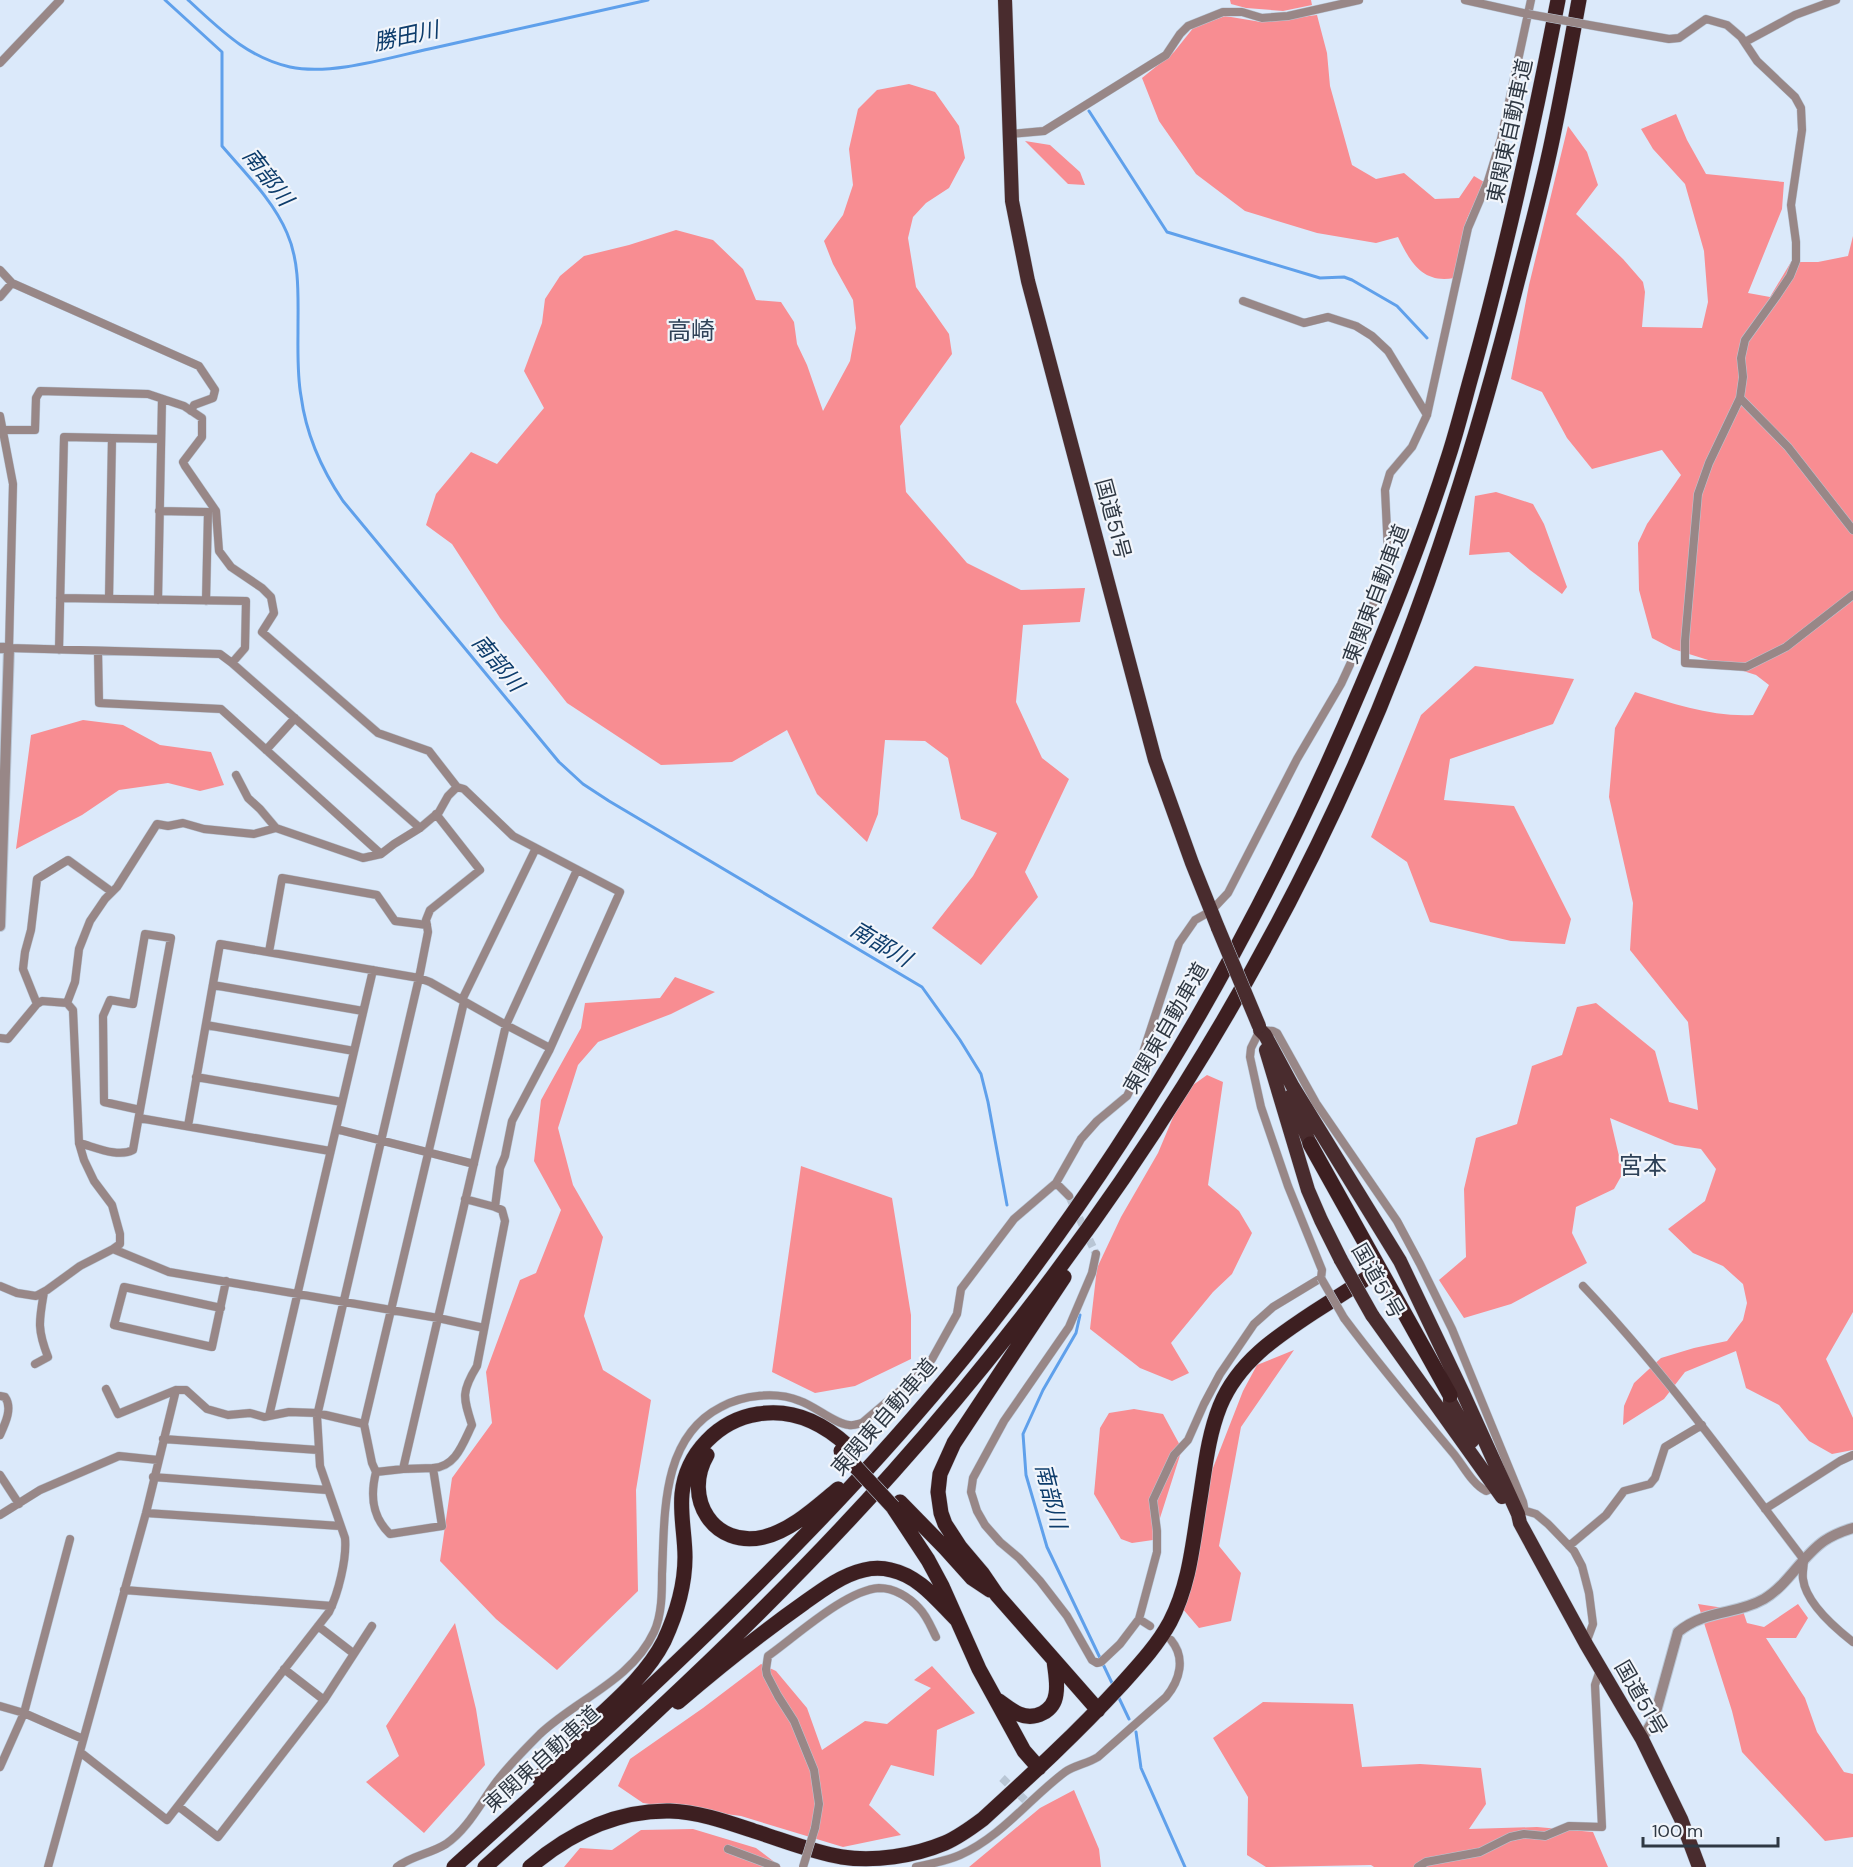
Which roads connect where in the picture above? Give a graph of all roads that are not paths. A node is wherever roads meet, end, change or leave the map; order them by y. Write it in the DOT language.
graph roads {
  1 [pos="60,0"];
  2 [pos="1005,0"];
  3 [pos="1359,0"];
  4 [pos="1465,0"];
  5 [pos="1531,0"];
  6 [pos="1558,0"];
  7 [pos="1579,0"];
  8 [pos="1836,0"];
  9 [pos="1528,14"];
  10 [pos="1745,42"];
  11 [pos="0,63"];
  12 [pos="1010,134"];
  13 [pos="0,270"];
  14 [pos="12,283"];
  15 [pos="0,297"];
  16 [pos="1243,301"];
  17 [pos="1740,398"];
  18 [pos="162,399"];
  19 [pos="190,411"];
  20 [pos="1427,415"];
  21 [pos="0,416"];
  22 [pos="1,430"];
  23 [pos="112,438"];
  24 [pos="161,439"];
  25 [pos="159,511"];
  26 [pos="1853,530"];
  27 [pos="1853,595"];
  28 [pos="60,598"];
  29 [pos="109,599"];
  30 [pos="158,600"];
  31 [pos="206,601"];
  32 [pos="4,648"];
  33 [pos="59,650"];
  34 [pos="98,651"];
  35 [pos="232,663"];
  36 [pos="295,718"];
  37 [pos="266,750"];
  38 [pos="236,775"];
  39 [pos="457,787"];
  40 [pos="436,814"];
  41 [pos="276,828"];
  42 [pos="420,828"];
  43 [pos="536,848"];
  44 [pos="381,854"];
  45 [pos="578,870"];
  46 [pos="112,892"];
  47 [pos="1211,910"];
  48 [pos="0,926"];
  49 [pos="427,926"];
  50 [pos="269,952"];
  51 [pos="373,970"];
  52 [pos="419,978"];
  53 [pos="213,985"];
  54 [pos="463,1001"];
  55 [pos="67,1003"];
  56 [pos="37,1004"];
  57 [pos="363,1011"];
  58 [pos="206,1025"];
  59 [pos="506,1025"];
  60 [pos="1260,1028"];
  61 [pos="0,1038"];
  62 [pos="550,1048"];
  63 [pos="354,1051"];
  64 [pos="1278,1060"];
  65 [pos="196,1077"];
  66 [pos="1282,1100"];
  67 [pos="342,1102"];
  68 [pos="140,1114"];
  69 [pos="188,1126"];
  70 [pos="336,1128"];
  71 [pos="381,1140"];
  72 [pos="80,1143"];
  73 [pos="1311,1144"];
  74 [pos="330,1151"];
  75 [pos="429,1152"];
  76 [pos="474,1164"];
  77 [pos="1056,1183"];
  78 [pos="1069,1196"];
  79 [pos="465,1199"];
  80 [pos="495,1207"];
  81 [pos="1102,1209"];
  82 [pos="113,1249"];
  83 [pos="1096,1254"];
  84 [pos="1379,1270"];
  85 [pos="1321,1278"];
  86 [pos="226,1281"];
  87 [pos="0,1286"];
  88 [pos="1582,1286"];
  89 [pos="44,1292"];
  90 [pos="297,1293"];
  91 [pos="343,1301"];
  92 [pos="221,1308"];
  93 [pos="391,1310"];
  94 [pos="438,1318"];
  95 [pos="484,1328"];
  96 [pos="35,1364"];
  97 [pos="106,1389"];
  98 [pos="176,1390"];
  99 [pos="1450,1395"];
  100 [pos="0,1396"];
  101 [pos="317,1413"];
  102 [pos="917,1413"];
  103 [pos="269,1416"];
  104 [pos="364,1424"];
  105 [pos="1702,1425"];
  106 [pos="0,1435"];
  107 [pos="1483,1438"];
  108 [pos="163,1439"];
  109 [pos="845,1449"];
  110 [pos="318,1450"];
  111 [pos="1853,1455"];
  112 [pos="158,1460"];
  113 [pos="434,1468"];
  114 [pos="403,1469"];
  115 [pos="376,1472"];
  116 [pos="0,1475"];
  117 [pos="153,1477"];
  118 [pos="1493,1483"];
  119 [pos="327,1490"];
  120 [pos="19,1504"];
  121 [pos="896,1504"];
  122 [pos="1765,1509"];
  123 [pos="146,1513"];
  124 [pos="0,1515"];
  125 [pos="1520,1516"];
  126 [pos="340,1526"];
  127 [pos="1853,1528"];
  128 [pos="70,1539"];
  129 [pos="1569,1546"];
  130 [pos="1804,1560"];
  131 [pos="124,1590"];
  132 [pos="997,1595"];
  133 [pos="332,1606"];
  134 [pos="956,1618"];
  135 [pos="1139,1619"];
  136 [pos="318,1626"];
  137 [pos="372,1626"];
  138 [pos="1150,1626"];
  139 [pos="936,1636"];
  140 [pos="1172,1640"];
  141 [pos="1853,1642"];
  142 [pos="1586,1644"];
  143 [pos="353,1653"];
  144 [pos="1054,1660"];
  145 [pos="284,1669"];
  146 [pos="1600,1670"];
  147 [pos="995,1698"];
  148 [pos="324,1700"];
  149 [pos="0,1706"];
  150 [pos="1098,1710"];
  151 [pos="24,1713"];
  152 [pos="83,1739"];
  153 [pos="1642,1739"];
  154 [pos="80,1752"];
  155 [pos="0,1767"];
  156 [pos="1039,1768"];
  157 [pos="178,1806"];
  158 [pos="489,1835"];
  159 [pos="517,1839"];
  160 [pos="728,1849"];
  161 [pos="761,1864"];
  162 [pos="48,1867"];
  163 [pos="396,1867"];
  164 [pos="454,1867"];
  165 [pos="485,1867"];
  166 [pos="530,1867"];
  167 [pos="776,1867"];
  168 [pos="803,1867"];
  169 [pos="916,1867"];
  170 [pos="1418,1867"];
  171 [pos="1699,1867"];
  1 -- 11 [label="street"];
  2 -- 12 [label="highway, 国道51号"];
  3 -- 12 [label="street"];
  4 -- 9 [label="street"];
  5 -- 9 [label="street"];
  6 -- 102 [label="highway, 東関東自動車道"];
  7 -- 81 [label="highway, 東関東自動車道"];
  8 -- 10 [label="street"];
  9 -- 10 [label="street, bridge"];
  9 -- 20 [label="street"];
  10 -- 17 [label="street"];
  12 -- 47 [label="highway, 国道51号"];
  13 -- 14 [label="street"];
  14 -- 15 [label="street"];
  14 -- 19 [label="street"];
  16 -- 20 [label="street"];
  17 -- 26 [label="street"];
  17 -- 27 [label="street"];
  18 -- 19 [label="street"];
  18 -- 22 [label="street"];
  18 -- 24 [label="street"];
  19 -- 39 [label="street"];
  20 -- 47 [label="street"];
  21 -- 22 [label="street"];
  22 -- 32 [label="street"];
  23 -- 24 [label="street"];
  23 -- 28 [label="street"];
  23 -- 29 [label="street"];
  24 -- 25 [label="street"];
  25 -- 30 [label="street"];
  25 -- 31 [label="street"];
  28 -- 29 [label="street"];
  28 -- 33 [label="street"];
  29 -- 30 [label="street"];
  30 -- 31 [label="street"];
  31 -- 35 [label="street"];
  32 -- 33 [label="street"];
  32 -- 48 [label="street"];
  33 -- 34 [label="street"];
  34 -- 35 [label="street"];
  34 -- 37 [label="street"];
  35 -- 36 [label="street"];
  36 -- 37 [label="street"];
  36 -- 42 [label="street"];
  37 -- 44 [label="street"];
  38 -- 41 [label="street"];
  39 -- 40 [label="street"];
  39 -- 43 [label="street"];
  40 -- 42 [label="street"];
  40 -- 49 [label="street"];
  41 -- 44 [label="street"];
  41 -- 46 [label="street"];
  42 -- 44 [label="street"];
  43 -- 45 [label="street"];
  43 -- 54 [label="street"];
  45 -- 59 [label="street"];
  45 -- 62 [label="street"];
  46 -- 55 [label="street"];
  46 -- 56 [label="street"];
  47 -- 60 [label="highway, 国道51号, bridge"];
  47 -- 77 [label="street"];
  49 -- 50 [label="street"];
  49 -- 52 [label="street"];
  50 -- 51 [label="street"];
  50 -- 53 [label="street"];
  51 -- 52 [label="street"];
  51 -- 57 [label="street"];
  52 -- 54 [label="street"];
  52 -- 71 [label="street"];
  53 -- 57 [label="street"];
  53 -- 58 [label="street"];
  54 -- 59 [label="street"];
  54 -- 75 [label="street"];
  55 -- 56 [label="street"];
  55 -- 72 [label="street"];
  56 -- 61 [label="street"];
  57 -- 63 [label="street"];
  58 -- 63 [label="street"];
  58 -- 65 [label="street"];
  59 -- 62 [label="street"];
  59 -- 76 [label="street"];
  60 -- 64 [label="highway, 国道51号"];
  60 -- 66 [label="highway, 国道51号"];
  60 -- 85 [label="street"];
  60 -- 125 [label="street"];
  62 -- 80 [label="street"];
  63 -- 67 [label="street"];
  64 -- 73 [label="highway"];
  64 -- 107 [label="highway, 国道51号"];
  65 -- 67 [label="street"];
  65 -- 69 [label="street"];
  66 -- 73 [label="highway"];
  66 -- 118 [label="highway, 国道51号, bridge"];
  67 -- 70 [label="street"];
  68 -- 68 [label="street"];
  68 -- 69 [label="street"];
  68 -- 72 [label="street"];
  69 -- 74 [label="street"];
  70 -- 71 [label="street"];
  70 -- 74 [label="street"];
  71 -- 75 [label="street"];
  71 -- 91 [label="street"];
  72 -- 82 [label="street"];
  73 -- 84 [label="highway"];
  74 -- 90 [label="street"];
  75 -- 76 [label="street"];
  75 -- 93 [label="street"];
  76 -- 79 [label="street"];
  77 -- 78 [label="street"];
  77 -- 163 [label="street"];
  79 -- 80 [label="street"];
  79 -- 94 [label="street"];
  80 -- 95 [label="street"];
  81 -- 132 [label="highway"];
  81 -- 159 [label="highway, 東関東自動車道"];
  82 -- 86 [label="street"];
  82 -- 89 [label="street"];
  83 -- 135 [label="street"];
  84 -- 99 [label="highway"];
  84 -- 150 [label="highway"];
  85 -- 118 [label="street, bridge"];
  85 -- 135 [label="street"];
  86 -- 90 [label="street"];
  86 -- 92 [label="street"];
  87 -- 89 [label="street"];
  88 -- 105 [label="street"];
  89 -- 96 [label="street"];
  90 -- 91 [label="street"];
  90 -- 103 [label="street"];
  91 -- 93 [label="street"];
  91 -- 101 [label="street"];
  92 -- 92 [label="street"];
  93 -- 94 [label="street"];
  93 -- 104 [label="street"];
  94 -- 95 [label="street"];
  94 -- 114 [label="street"];
  95 -- 113 [label="street"];
  97 -- 98 [label="street"];
  98 -- 103 [label="street"];
  98 -- 108 [label="street"];
  99 -- 107 [label="highway"];
  99 -- 118 [label="highway"];
  100 -- 106 [label="street"];
  101 -- 103 [label="street"];
  101 -- 104 [label="street"];
  101 -- 110 [label="street"];
  102 -- 109 [label="highway"];
  102 -- 158 [label="highway, 東関東自動車道"];
  104 -- 115 [label="street"];
  105 -- 122 [label="street"];
  105 -- 129 [label="street"];
  107 -- 125 [label="highway, 国道51号"];
  108 -- 110 [label="street"];
  108 -- 112 [label="street"];
  109 -- 121 [label="highway, bridge"];
  109 -- 158 [label="highway"];
  110 -- 119 [label="street"];
  111 -- 122 [label="street"];
  112 -- 117 [label="street"];
  112 -- 120 [label="street"];
  113 -- 114 [label="street"];
  113 -- 115 [label="street"];
  114 -- 115 [label="street"];
  116 -- 120 [label="street"];
  117 -- 119 [label="street"];
  117 -- 123 [label="street"];
  118 -- 125 [label="highway, 国道51号"];
  119 -- 126 [label="street"];
  120 -- 124 [label="street"];
  121 -- 132 [label="highway"];
  121 -- 134 [label="highway"];
  122 -- 130 [label="street"];
  123 -- 126 [label="street"];
  123 -- 131 [label="street"];
  125 -- 129 [label="street"];
  125 -- 142 [label="highway, 国道51号"];
  126 -- 133 [label="street"];
  127 -- 130 [label="street"];
  128 -- 151 [label="street"];
  129 -- 142 [label="street"];
  130 -- 141 [label="street"];
  130 -- 153 [label="street"];
  131 -- 133 [label="street"];
  131 -- 152 [label="street"];
  132 -- 144 [label="highway"];
  133 -- 136 [label="street"];
  134 -- 147 [label="highway"];
  134 -- 159 [label="highway"];
  135 -- 138 [label="street"];
  136 -- 143 [label="street"];
  136 -- 145 [label="street"];
  137 -- 143 [label="street"];
  139 -- 168 [label="street, bridge"];
  140 -- 169 [label="street"];
  142 -- 146 [label="highway, 国道51号"];
  143 -- 148 [label="street"];
  144 -- 147 [label="highway"];
  144 -- 150 [label="highway"];
  145 -- 148 [label="street"];
  145 -- 157 [label="street"];
  146 -- 153 [label="highway, 国道51号"];
  146 -- 170 [label="street"];
  147 -- 156 [label="highway"];
  148 -- 157 [label="street"];
  149 -- 151 [label="street"];
  150 -- 156 [label="highway"];
  151 -- 152 [label="street"];
  151 -- 155 [label="street"];
  152 -- 154 [label="street"];
  153 -- 171 [label="highway, 国道51号"];
  154 -- 157 [label="street"];
  154 -- 162 [label="street"];
  156 -- 166 [label="highway"];
  158 -- 164 [label="highway, 東関東自動車道"];
  159 -- 165 [label="highway, 東関東自動車道"];
  160 -- 161 [label="street"];
  161 -- 167 [label="street"];
}
